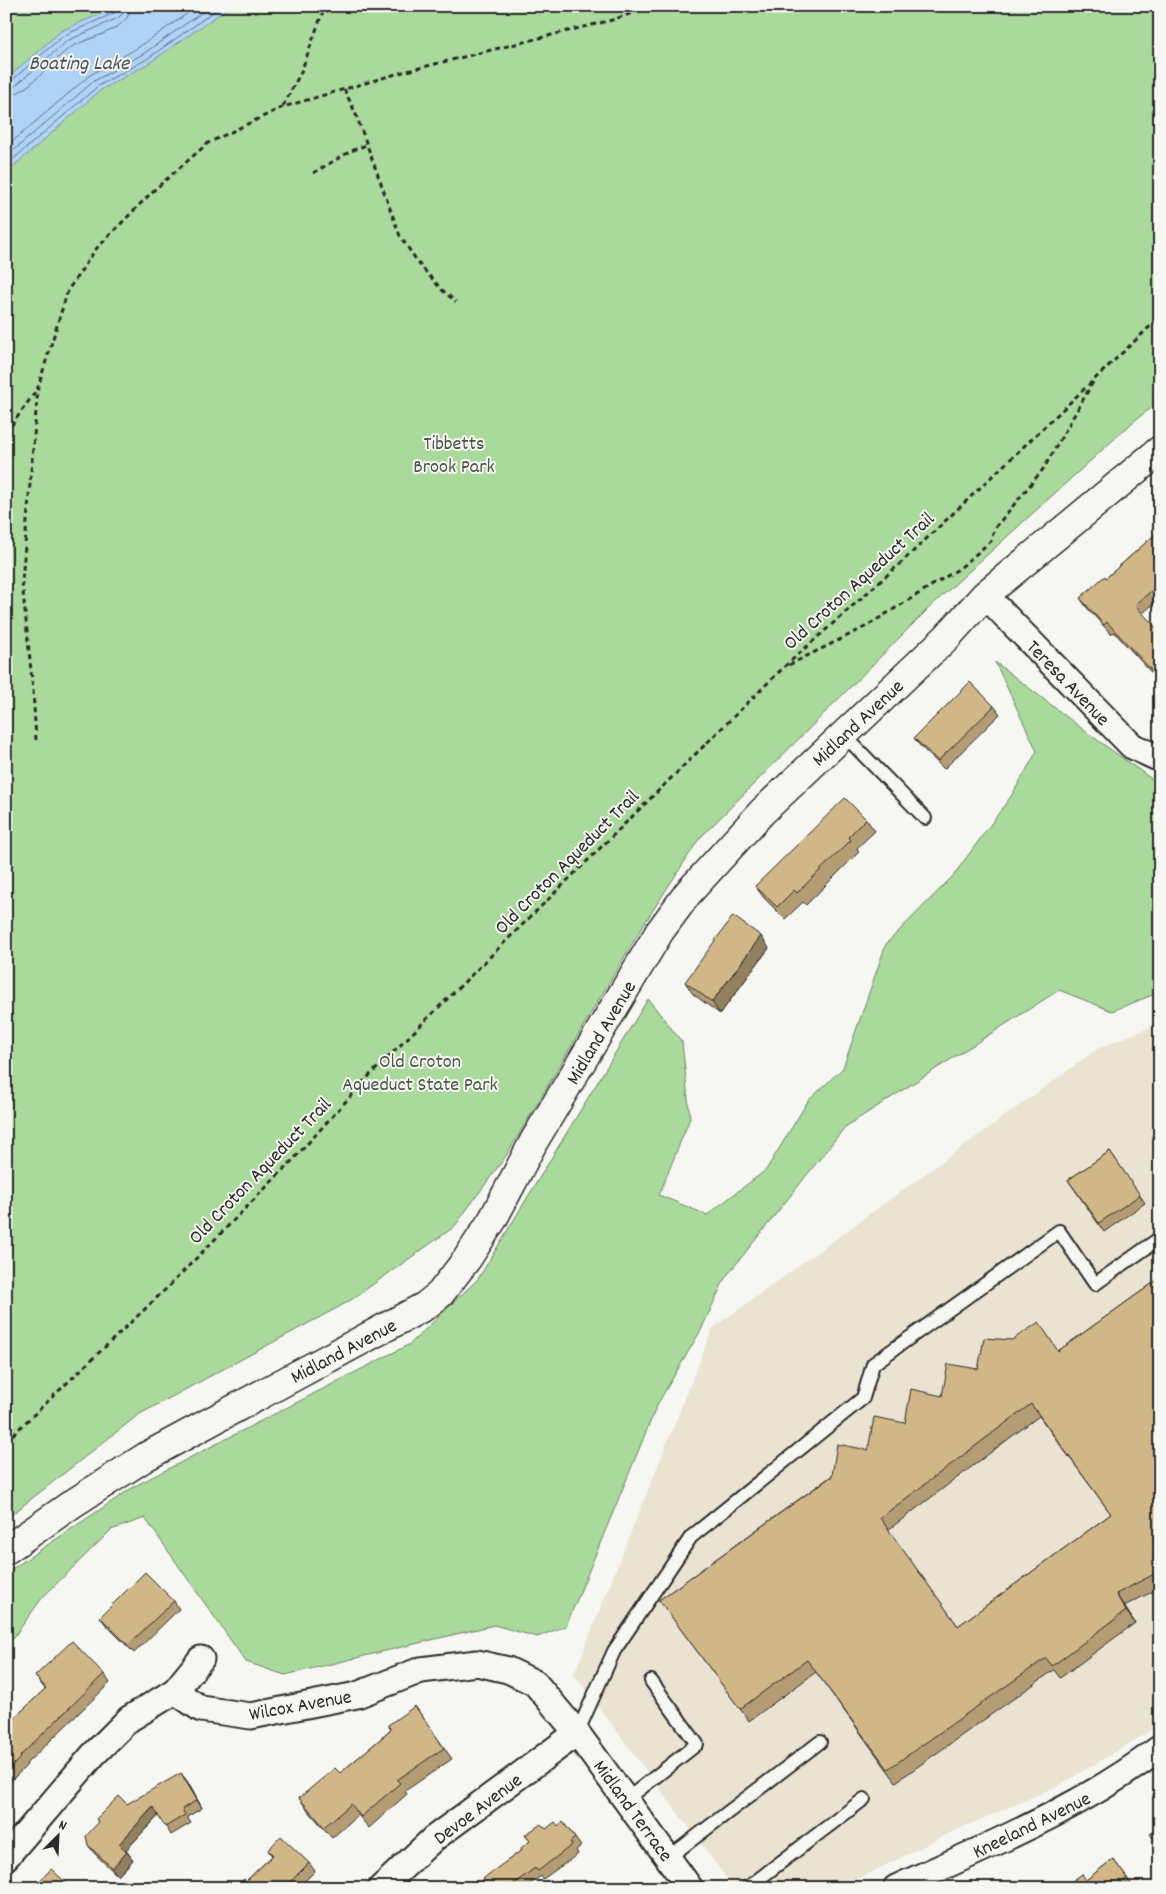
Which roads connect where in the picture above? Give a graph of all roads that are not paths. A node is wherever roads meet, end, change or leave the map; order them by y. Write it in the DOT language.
graph roads {
  1 [pos="1160,450"];
  2 [pos="985,595"];
  3 [pos="844,735"];
  4 [pos="1160,759"];
  5 [pos="925,818"];
  6 [pos="1160,1238"];
  7 [pos="6,1550"];
  8 [pos="201,1659"];
  9 [pos="651,1681"];
  10 [pos="175,1691"];
  11 [pos="577,1733"];
  12 [pos="820,1742"];
  13 [pos="1160,1748"];
  14 [pos="864,1799"];
  15 [pos="626,1800"];
  16 [pos="6,1857"];
  17 [pos="668,1858"];
  18 [pos="381,1888"];
  19 [pos="690,1888"];
  20 [pos="746,1888"];
  21 [pos="896,1888"];
  1 -- 2 [label="street, Midland Avenue"];
  2 -- 3 [label="street, Midland Avenue"];
  2 -- 4 [label="street, Teresa Avenue"];
  3 -- 5 [label="lane"];
  3 -- 7 [label="street, Midland Avenue"];
  6 -- 11 [label="lane"];
  8 -- 10 [label="street"];
  9 -- 15 [label="lane"];
  10 -- 11 [label="street, Wilcox Avenue"];
  10 -- 16 [label="street"];
  11 -- 15 [label="street, Midland Terrace"];
  11 -- 18 [label="street, Devoe Avenue"];
  12 -- 17 [label="lane"];
  13 -- 21 [label="street, Kneeland Avenue"];
  14 -- 20 [label="lane"];
  15 -- 17 [label="street, Midland Terrace"];
  17 -- 19 [label="street, Midland Terrace"];
}
